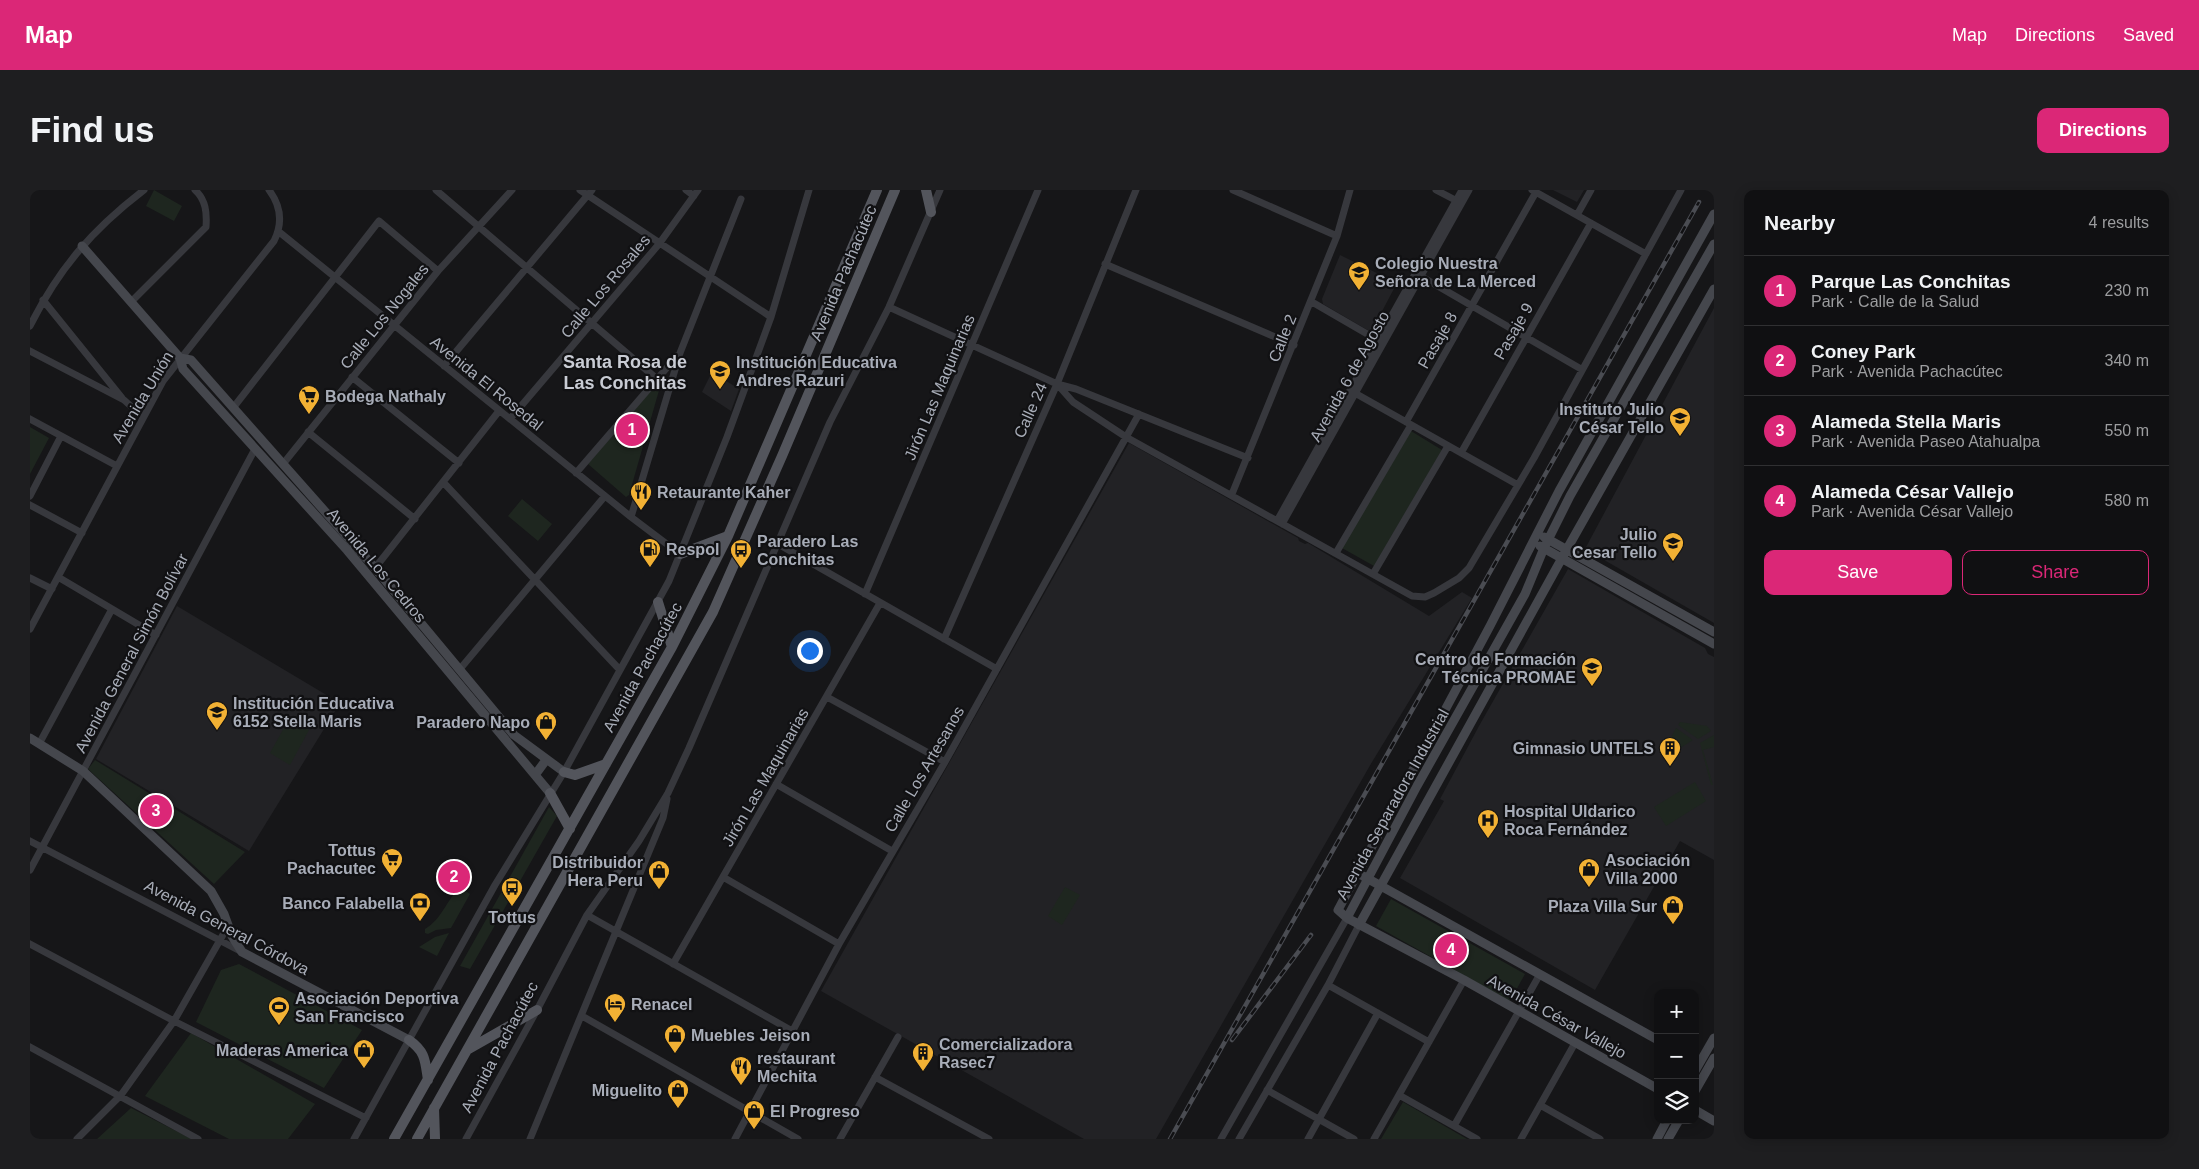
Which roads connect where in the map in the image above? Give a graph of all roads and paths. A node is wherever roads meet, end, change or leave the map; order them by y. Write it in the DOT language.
graph roads {
  1 [pos="144,190"];
  2 [pos="195,190"];
  3 [pos="269,190"];
  4 [pos="436,190"];
  5 [pos="512,190"];
  6 [pos="580,190"];
  7 [pos="686,190"];
  8 [pos="809,190"];
  9 [pos="877,190"];
  10 [pos="895,190"];
  11 [pos="926,190"];
  12 [pos="940,190"];
  13 [pos="1038,190"];
  14 [pos="1136,190"];
  15 [pos="1233,190"];
  16 [pos="1350,190"];
  17 [pos="1436,190"];
  18 [pos="1462,190"];
  19 [pos="1469,190"];
  20 [pos="1591,190"];
  21 [pos="1681,190"];
  22 [pos="1534,191"];
  23 [pos="590,193"];
  24 [pos="696,193"];
  25 [pos="741,199"];
  26 [pos="1459,202"];
  27 [pos="931,212"];
  28 [pos="1714,214"];
  29 [pos="1577,215"];
  30 [pos="1591,223"];
  31 [pos="478,226"];
  32 [pos="278,231"];
  33 [pos="1337,236"];
  34 [pos="659,244"];
  35 [pos="1714,244"];
  36 [pos="82,246"];
  37 [pos="1646,254"];
  38 [pos="1105,264"];
  39 [pos="526,268"];
  40 [pos="438,271"];
  41 [pos="1418,275"];
  42 [pos="335,277"];
  43 [pos="710,277"];
  44 [pos="1714,289"];
  45 [pos="43,300"];
  46 [pos="131,302"];
  47 [pos="1312,302"];
  48 [pos="1472,306"];
  49 [pos="889,307"];
  50 [pos="771,317"];
  51 [pos="592,323"];
  52 [pos="393,324"];
  53 [pos="30,326"];
  54 [pos="1526,337"];
  55 [pos="1381,342"];
  56 [pos="972,345"];
  57 [pos="1294,345"];
  58 [pos="30,351"];
  59 [pos="680,353"];
  60 [pos="180,358"];
  61 [pos="444,366"];
  62 [pos="1581,369"];
  63 [pos="352,377"];
  64 [pos="657,379"];
  65 [pos="1057,384"];
  66 [pos="1353,392"];
  67 [pos="790,393"];
  68 [pos="124,400"];
  69 [pos="806,400"];
  70 [pos="234,408"];
  71 [pos="499,411"];
  72 [pos="1139,414"];
  73 [pos="143,416"];
  74 [pos="30,419"];
  75 [pos="510,419"];
  76 [pos="1408,423"];
  77 [pos="308,432"];
  78 [pos="61,436"];
  79 [pos="1126,437"];
  80 [pos="1448,446"];
  81 [pos="255,449"];
  82 [pos="1461,453"];
  83 [pos="1248,458"];
  84 [pos="459,463"];
  85 [pos="283,464"];
  86 [pos="117,466"];
  87 [pos="576,473"];
  88 [pos="443,482"];
  89 [pos="1518,485"];
  90 [pos="1232,494"];
  91 [pos="30,496"];
  92 [pos="605,496"];
  93 [pos="30,505"];
  94 [pos="631,517"];
  95 [pos="415,518"];
  96 [pos="1280,522"];
  97 [pos="82,533"];
  98 [pos="1538,533"];
  99 [pos="728,536"];
  100 [pos="1548,539"];
  101 [pos="1533,542"];
  102 [pos="778,544"];
  103 [pos="1544,548"];
  104 [pos="1567,549"];
  105 [pos="1336,553"];
  106 [pos="680,554"];
  107 [pos="1562,558"];
  108 [pos="375,568"];
  109 [pos="1373,574"];
  110 [pos="58,577"];
  111 [pos="30,578"];
  112 [pos="534,580"];
  113 [pos="52,589"];
  114 [pos="864,594"];
  115 [pos="1652,596"];
  116 [pos="658,602"];
  117 [pos="880,603"];
  118 [pos="1647,606"];
  119 [pos="112,609"];
  120 [pos="1678,611"];
  121 [pos="1673,620"];
  122 [pos="30,630"];
  123 [pos="1714,632"];
  124 [pos="156,635"];
  125 [pos="944,639"];
  126 [pos="1714,644"];
  127 [pos="672,647"];
  128 [pos="460,669"];
  129 [pos="620,670"];
  130 [pos="996,670"];
  131 [pos="827,697"];
  132 [pos="625,731"];
  133 [pos="30,738"];
  134 [pos="642,740"];
  135 [pos="39,744"];
  136 [pos="546,760"];
  137 [pos="945,762"];
  138 [pos="606,764"];
  139 [pos="83,771"];
  140 [pos="564,772"];
  141 [pos="535,776"];
  142 [pos="776,784"];
  143 [pos="550,793"];
  144 [pos="668,793"];
  145 [pos="570,829"];
  146 [pos="30,841"];
  147 [pos="42,847"];
  148 [pos="892,851"];
  149 [pos="30,870"];
  150 [pos="1357,872"];
  151 [pos="723,877"];
  152 [pos="1368,879"];
  153 [pos="1381,886"];
  154 [pos="1338,910"];
  155 [pos="586,915"];
  156 [pos="1346,918"];
  157 [pos="1359,925"];
  158 [pos="228,926"];
  159 [pos="616,931"];
  160 [pos="219,940"];
  161 [pos="30,944"];
  162 [pos="839,944"];
  163 [pos="242,952"];
  164 [pos="673,964"];
  165 [pos="1540,974"];
  166 [pos="1464,980"];
  167 [pos="1328,986"];
  168 [pos="537,1010"];
  169 [pos="1518,1012"];
  170 [pos="1378,1013"];
  171 [pos="582,1016"];
  172 [pos="174,1021"];
  173 [pos="794,1032"];
  174 [pos="898,1037"];
  175 [pos="1654,1038"];
  176 [pos="1714,1038"];
  177 [pos="409,1040"];
  178 [pos="1429,1042"];
  179 [pos="1574,1043"];
  180 [pos="30,1047"];
  181 [pos="466,1051"];
  182 [pos="1714,1058"];
  183 [pos="1702,1067"];
  184 [pos="875,1077"];
  185 [pos="428,1080"];
  186 [pos="1654,1087"];
  187 [pos="1267,1090"];
  188 [pos="121,1095"];
  189 [pos="1399,1095"];
  190 [pos="1540,1105"];
  191 [pos="434,1108"];
  192 [pos="750,1112"];
  193 [pos="1699,1112"];
  194 [pos="366,1118"];
  195 [pos="1320,1119"];
  196 [pos="1714,1121"];
  197 [pos="1666,1124"];
  198 [pos="1677,1124"];
  199 [pos="1454,1126"];
  200 [pos="1588,1136"];
  201 [pos="77,1139"];
  202 [pos="198,1139"];
  203 [pos="354,1139"];
  204 [pos="394,1139"];
  205 [pos="417,1139"];
  206 [pos="435,1139"];
  207 [pos="466,1139"];
  208 [pos="530,1139"];
  209 [pos="735,1139"];
  210 [pos="798,1139"];
  211 [pos="840,1139"];
  212 [pos="989,1139"];
  213 [pos="1221,1139"];
  214 [pos="1239,1139"];
  215 [pos="1308,1139"];
  216 [pos="1354,1139"];
  217 [pos="1374,1139"];
  218 [pos="1477,1139"];
  219 [pos="1520,1139"];
  220 [pos="1600,1139"];
  221 [pos="1657,1139"];
  222 [pos="1668,1139"];
  1 -- 36 [label="street"];
  2 -- 46 [label="street"];
  3 -- 32 [label="street"];
  4 -- 31 [label="street"];
  5 -- 31 [label="street, Calle Los Nogales"];
  6 -- 23 [label="street"];
  7 -- 24 [label="street"];
  8 -- 50 [label="street, Avenida Pachacútec"];
  9 -- 67 [label="main road, Avenida Pachacútec"];
  10 -- 69 [label="main road, Avenida Pachacútec"];
  11 -- 27 [label="main road"];
  12 -- 27 [label="street, Avenida Pachacútec"];
  13 -- 56 [label="street, Jirón Las Maquinarias"];
  14 -- 38 [label="street, Calle 24"];
  15 -- 33 [label="street"];
  16 -- 33 [label="street, Calle 2"];
  17 -- 26 [label="street"];
  18 -- 26 [label="street, Avenida 6 de Agosto"];
  19 -- 26 [label="street, Avenida 6 de Agosto"];
  20 -- 29 [label="street"];
  21 -- 37 [label="street"];
  22 -- 29 [label="street"];
  22 -- 48 [label="street, Pasaje 8"];
  23 -- 34 [label="street"];
  23 -- 39 [label="street"];
  24 -- 34 [label="street, Calle Los Rosales"];
  25 -- 43 [label="street"];
  26 -- 41 [label="street, Avenida 6 de Agosto"];
  27 -- 49 [label="street, Avenida Pachacútec"];
  28 -- 98 [label="street, Avenida Separadora Industrial"];
  29 -- 30 [label="street"];
  30 -- 37 [label="street"];
  30 -- 54 [label="street, Pasaje 9"];
  31 -- 39 [label="street"];
  31 -- 40 [label="street, Calle Los Nogales"];
  32 -- 42 [label="street, Avenida El Rosedal"];
  32 -- 60 [label="street, Avenida Unión"];
  33 -- 47 [label="street, Calle 2"];
  34 -- 43 [label="street"];
  34 -- 51 [label="street, Calle Los Rosales"];
  35 -- 100 [label="street, Avenida Separadora Industrial"];
  36 -- 45 [label="street"];
  36 -- 46 [label="street, Avenida Los Cedros"];
  37 -- 62 [label="street"];
  38 -- 57 [label="street"];
  38 -- 65 [label="street, Calle 24"];
  39 -- 51 [label="street"];
  39 -- 61 [label="street"];
  40 -- 42 [label="street"];
  40 -- 52 [label="street, Calle Los Nogales"];
  41 -- 48 [label="street"];
  41 -- 55 [label="street, Avenida 6 de Agosto"];
  42 -- 52 [label="street, Avenida El Rosedal"];
  42 -- 70 [label="street"];
  43 -- 50 [label="street"];
  43 -- 59 [label="street"];
  44 -- 104 [label="street, Avenida Separadora Industrial"];
  45 -- 53 [label="street"];
  45 -- 68 [label="street"];
  46 -- 60 [label="street, Avenida Los Cedros"];
  47 -- 55 [label="street"];
  47 -- 57 [label="street, Calle 2"];
  48 -- 54 [label="street"];
  48 -- 76 [label="street, Pasaje 8"];
  49 -- 56 [label="street"];
  49 -- 102 [label="street, Avenida Pachacútec"];
  50 -- 106 [label="street, Avenida Pachacútec"];
  51 -- 64 [label="street"];
  51 -- 75 [label="street, Calle Los Rosales"];
  52 -- 61 [label="street, Avenida El Rosedal"];
  52 -- 63 [label="street, Calle Los Nogales"];
  54 -- 62 [label="street"];
  54 -- 82 [label="street, Pasaje 9"];
  55 -- 66 [label="street, Avenida 6 de Agosto"];
  56 -- 65 [label="street"];
  56 -- 114 [label="street, Jirón Las Maquinarias"];
  57 -- 83 [label="street, Calle 2"];
  58 -- 68 [label="street"];
  59 -- 64 [label="street"];
  59 -- 94 [label="street"];
  60 -- 70 [label="street, Avenida Los Cedros"];
  60 -- 73 [label="street, Avenida Unión"];
  60 -- 81 [label="street, Avenida Los Cedros"];
  61 -- 71 [label="street, Avenida El Rosedal"];
  62 -- 89 [label="street"];
  63 -- 77 [label="street, Calle Los Nogales"];
  63 -- 84 [label="street"];
  64 -- 87 [label="street"];
  65 -- 72 [label="street"];
  65 -- 79 [label="street"];
  65 -- 125 [label="street, Calle 24"];
  66 -- 76 [label="street"];
  66 -- 96 [label="street, Avenida 6 de Agosto"];
  67 -- 69 [label="main road"];
  67 -- 99 [label="main road, Avenida Pachacútec"];
  68 -- 73 [label="street"];
  69 -- 134 [label="main road, Avenida Pachacútec"];
  70 -- 85 [label="street, Avenida Los Cedros"];
  71 -- 75 [label="street, Avenida El Rosedal"];
  71 -- 84 [label="street"];
  72 -- 79 [label="street, Calle Los Artesanos"];
  72 -- 83 [label="street"];
  73 -- 86 [label="street, Avenida Unión"];
  74 -- 78 [label="street"];
  75 -- 87 [label="street, Avenida El Rosedal"];
  76 -- 80 [label="street"];
  76 -- 105 [label="street, Pasaje 8"];
  77 -- 85 [label="street, Calle Los Nogales"];
  77 -- 95 [label="street"];
  78 -- 86 [label="street"];
  78 -- 91 [label="street"];
  79 -- 90 [label="street"];
  79 -- 130 [label="street, Calle Los Artesanos"];
  80 -- 82 [label="street"];
  80 -- 109 [label="street"];
  81 -- 124 [label="street, Avenida General Simón Bolívar"];
  81 -- 141 [label="street, Avenida Los Cedros"];
  82 -- 89 [label="street"];
  83 -- 90 [label="street, Calle 2"];
  84 -- 88 [label="street"];
  85 -- 108 [label="street, Avenida Los Cedros"];
  86 -- 97 [label="street, Avenida Unión"];
  87 -- 92 [label="street, Avenida El Rosedal"];
  88 -- 95 [label="street"];
  88 -- 112 [label="street"];
  89 -- 109 [label="street"];
  90 -- 96 [label="street"];
  92 -- 94 [label="street, Avenida El Rosedal"];
  92 -- 112 [label="street"];
  93 -- 97 [label="street"];
  94 -- 106 [label="street, Avenida El Rosedal"];
  95 -- 108 [label="street"];
  96 -- 105 [label="street"];
  97 -- 110 [label="street, Avenida Unión"];
  98 -- 100 [label="street"];
  98 -- 101 [label="street, Avenida Separadora Industrial"];
  99 -- 106 [label="main road"];
  99 -- 127 [label="main road, Avenida Pachacútec"];
  100 -- 103 [label="street, Avenida Separadora Industrial"];
  100 -- 104 [label="street"];
  101 -- 103 [label="street"];
  101 -- 150 [label="street, Avenida Separadora Industrial"];
  102 -- 114 [label="street"];
  102 -- 144 [label="street, Avenida Pachacútec"];
  103 -- 107 [label="street"];
  103 -- 152 [label="street, Avenida Separadora Industrial"];
  104 -- 107 [label="street, Avenida Separadora Industrial"];
  104 -- 115 [label="street"];
  105 -- 109 [label="street"];
  106 -- 116 [label="street, Avenida Pachacútec"];
  107 -- 118 [label="street"];
  107 -- 153 [label="street, Avenida Separadora Industrial"];
  108 -- 128 [label="street, Avenida Los Cedros"];
  110 -- 113 [label="street, Avenida Unión"];
  110 -- 119 [label="street"];
  111 -- 113 [label="street"];
  112 -- 128 [label="street"];
  112 -- 129 [label="street"];
  113 -- 122 [label="street, Avenida Unión"];
  114 -- 117 [label="street"];
  115 -- 118 [label="street"];
  115 -- 120 [label="street"];
  116 -- 127 [label="main road"];
  116 -- 129 [label="street, Avenida Pachacútec"];
  117 -- 125 [label="street"];
  117 -- 131 [label="street, Jirón Las Maquinarias"];
  118 -- 121 [label="street"];
  119 -- 124 [label="street"];
  119 -- 135 [label="street"];
  120 -- 121 [label="street"];
  120 -- 123 [label="street"];
  121 -- 126 [label="street"];
  124 -- 139 [label="street, Avenida General Simón Bolívar"];
  125 -- 130 [label="street"];
  127 -- 132 [label="main road, Avenida Pachacútec"];
  128 -- 136 [label="street, Avenida Los Cedros"];
  129 -- 140 [label="street, Avenida Pachacútec"];
  130 -- 137 [label="street, Calle Los Artesanos"];
  131 -- 137 [label="street"];
  131 -- 142 [label="street, Jirón Las Maquinarias"];
  132 -- 134 [label="main road"];
  132 -- 138 [label="main road, Avenida Pachacútec"];
  133 -- 135 [label="street"];
  134 -- 181 [label="main road, Avenida Pachacútec"];
  135 -- 139 [label="street"];
  136 -- 140 [label="street, Avenida Los Cedros"];
  136 -- 141 [label="street"];
  137 -- 148 [label="street, Calle Los Artesanos"];
  138 -- 140 [label="main road"];
  138 -- 145 [label="main road, Avenida Pachacútec"];
  139 -- 147 [label="street, Avenida General Simón Bolívar"];
  139 -- 158 [label="street"];
  140 -- 143 [label="street, Avenida Pachacútec"];
  141 -- 143 [label="street, Avenida Los Cedros"];
  142 -- 148 [label="street"];
  142 -- 151 [label="street, Jirón Las Maquinarias"];
  143 -- 145 [label="main road"];
  143 -- 177 [label="street, Avenida Pachacútec"];
  144 -- 155 [label="street, Avenida Pachacútec"];
  144 -- 159 [label="street"];
  145 -- 185 [label="main road, Avenida Pachacútec"];
  146 -- 147 [label="street, Avenida General Córdova"];
  147 -- 149 [label="street, Avenida General Simón Bolívar"];
  147 -- 160 [label="street, Avenida General Córdova"];
  148 -- 162 [label="street, Calle Los Artesanos"];
  150 -- 152 [label="street, Avenida César Vallejo"];
  150 -- 154 [label="street, Avenida Separadora Industrial"];
  151 -- 162 [label="street"];
  151 -- 164 [label="street, Jirón Las Maquinarias"];
  152 -- 153 [label="street, Avenida César Vallejo"];
  152 -- 156 [label="street, Avenida Separadora Industrial"];
  153 -- 157 [label="street, Avenida Separadora Industrial"];
  153 -- 165 [label="street, Avenida César Vallejo"];
  154 -- 156 [label="street, Avenida César Vallejo"];
  155 -- 159 [label="street"];
  155 -- 168 [label="street, Avenida Pachacútec"];
  156 -- 157 [label="street, Avenida César Vallejo"];
  156 -- 213 [label="street, Avenida Separadora Industrial"];
  157 -- 166 [label="street, Avenida César Vallejo"];
  157 -- 167 [label="street, Avenida Separadora Industrial"];
  158 -- 160 [label="street"];
  158 -- 163 [label="street"];
  159 -- 164 [label="street"];
  159 -- 171 [label="street"];
  160 -- 163 [label="street, Avenida General Córdova"];
  160 -- 172 [label="street"];
  161 -- 172 [label="street"];
  162 -- 173 [label="street, Calle Los Artesanos"];
  163 -- 177 [label="street, Avenida General Córdova"];
  164 -- 173 [label="street"];
  165 -- 169 [label="street"];
  165 -- 175 [label="street, Avenida César Vallejo"];
  166 -- 169 [label="street, Avenida César Vallejo"];
  166 -- 178 [label="street"];
  167 -- 170 [label="street"];
  167 -- 187 [label="street, Avenida Separadora Industrial"];
  168 -- 181 [label="main road"];
  168 -- 207 [label="street, Avenida Pachacútec"];
  169 -- 179 [label="street, Avenida César Vallejo"];
  169 -- 199 [label="street"];
  170 -- 178 [label="street"];
  170 -- 195 [label="street"];
  171 -- 192 [label="street"];
  171 -- 208 [label="street"];
  172 -- 188 [label="street"];
  172 -- 194 [label="street"];
  173 -- 192 [label="street, Calle Los Artesanos"];
  174 -- 184 [label="street"];
  176 -- 183 [label="street"];
  177 -- 185 [label="main road"];
  177 -- 194 [label="street, Avenida Pachacútec"];
  178 -- 189 [label="street"];
  179 -- 186 [label="street, Avenida César Vallejo"];
  179 -- 190 [label="street"];
  180 -- 188 [label="street"];
  181 -- 191 [label="main road, Avenida Pachacútec"];
  182 -- 183 [label="street"];
  184 -- 211 [label="street"];
  184 -- 212 [label="street"];
  185 -- 204 [label="main road, Avenida Pachacútec"];
  187 -- 195 [label="street"];
  187 -- 214 [label="street, Avenida Separadora Industrial"];
  188 -- 201 [label="street"];
  188 -- 202 [label="street"];
  189 -- 199 [label="street"];
  189 -- 217 [label="street"];
  190 -- 200 [label="street"];
  190 -- 219 [label="street"];
  191 -- 205 [label="main road, Avenida Pachacútec"];
  191 -- 206 [label="main road"];
  192 -- 209 [label="street, Calle Los Artesanos"];
  192 -- 210 [label="street"];
  193 -- 196 [label="street"];
  194 -- 203 [label="street, Avenida Pachacútec"];
  195 -- 215 [label="street"];
  195 -- 216 [label="street"];
  197 -- 221 [label="street"];
  198 -- 222 [label="street"];
  199 -- 218 [label="street"];
  200 -- 220 [label="street"];
}
